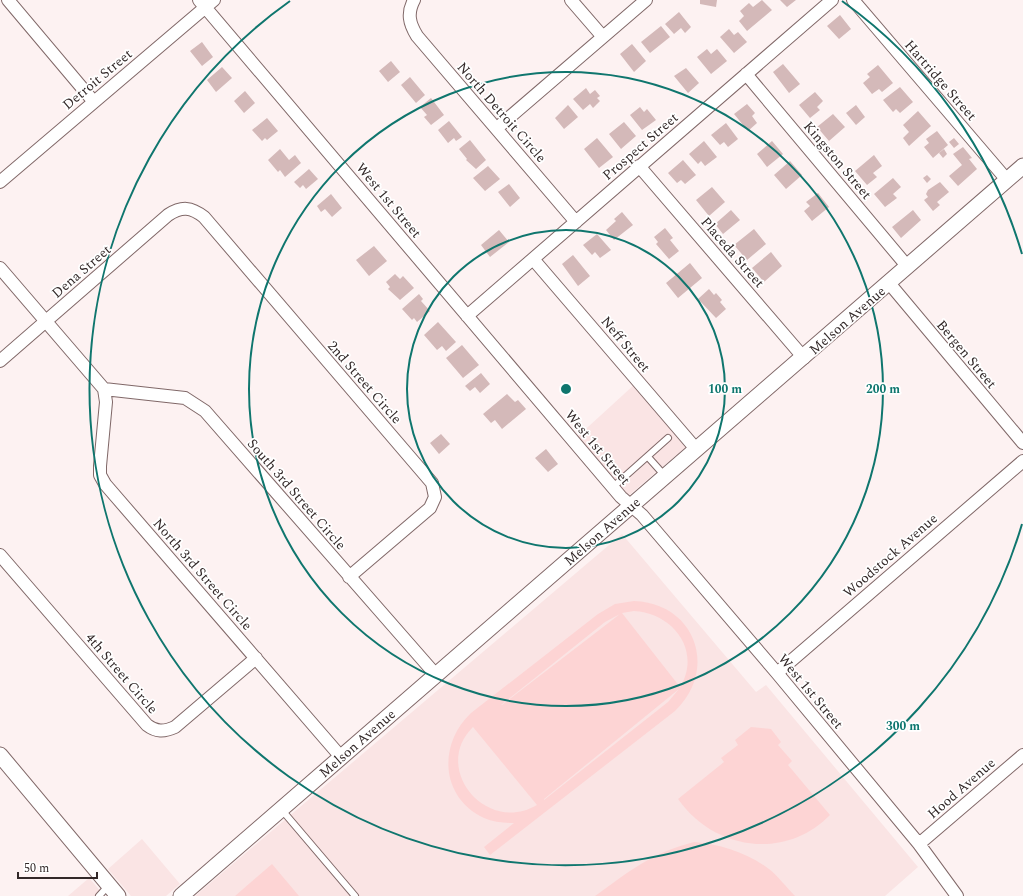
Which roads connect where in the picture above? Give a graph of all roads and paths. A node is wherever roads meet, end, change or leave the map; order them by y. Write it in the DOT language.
graph roads {
  1 [pos="8,0"];
  2 [pos="414,0"];
  3 [pos="572,0"];
  4 [pos="646,0"];
  5 [pos="832,0"];
  6 [pos="853,0"];
  7 [pos="206,2"];
  8 [pos="603,37"];
  9 [pos="746,74"];
  10 [pos="94,102"];
  11 [pos="497,128"];
  12 [pos="639,166"];
  13 [pos="1023,166"];
  14 [pos="1007,180"];
  15 [pos="0,182"];
  16 [pos="184,207"];
  17 [pos="576,222"];
  18 [pos="534,258"];
  19 [pos="907,266"];
  20 [pos="0,268"];
  21 [pos="889,283"];
  22 [pos="467,316"];
  23 [pos="46,321"];
  24 [pos="804,358"];
  25 [pos="0,361"];
  26 [pos="104,389"];
  27 [pos="668,438"];
  28 [pos="1023,443"];
  29 [pos="696,449"];
  30 [pos="648,457"];
  31 [pos="1023,461"];
  32 [pos="665,476"];
  33 [pos="613,487"];
  34 [pos="631,506"];
  35 [pos="0,555"];
  36 [pos="349,577"];
  37 [pos="256,658"];
  38 [pos="777,673"];
  39 [pos="436,675"];
  40 [pos="0,755"];
  41 [pos="1023,755"];
  42 [pos="341,757"];
  43 [pos="281,809"];
  44 [pos="919,844"];
  45 [pos="109,892"];
  46 [pos="181,896"];
  47 [pos="355,896"];
  48 [pos="957,896"];
  1 -- 10 [label="street"];
  2 -- 11 [label="street, North Detroit Circle"];
  3 -- 8 [label="street"];
  4 -- 8 [label="street"];
  5 -- 9 [label="street, Prospect Street"];
  6 -- 14 [label="street, Hartridge Street"];
  7 -- 10 [label="street, Detroit Street"];
  7 -- 22 [label="street, West 1st Street"];
  8 -- 11 [label="street"];
  9 -- 12 [label="street, Prospect Street"];
  9 -- 19 [label="street, Kingston Street"];
  10 -- 15 [label="street, Detroit Street"];
  11 -- 17 [label="street, North Detroit Circle"];
  12 -- 17 [label="street, Prospect Street"];
  12 -- 24 [label="street, Placeda Street"];
  13 -- 14 [label="street, Melson Avenue"];
  14 -- 19 [label="street, Melson Avenue"];
  16 -- 23 [label="street, Dena Street"];
  16 -- 36 [label="street, 2nd Street Circle"];
  17 -- 18 [label="street, Prospect Street"];
  18 -- 22 [label="street, Prospect Street"];
  18 -- 29 [label="street, Neff Street"];
  19 -- 21 [label="street, Melson Avenue"];
  20 -- 23 [label="street"];
  21 -- 24 [label="street, Melson Avenue"];
  21 -- 28 [label="street, Bergen Street"];
  22 -- 33 [label="street, West 1st Street"];
  23 -- 25 [label="street, Dena Street"];
  23 -- 26 [label="street"];
  24 -- 29 [label="street, Melson Avenue"];
  26 -- 36 [label="street, South 3rd Street Circle"];
  26 -- 37 [label="street, North 3rd Street Circle"];
  27 -- 30 [label="lane"];
  29 -- 32 [label="street, Melson Avenue"];
  30 -- 32 [label="lane"];
  30 -- 33 [label="lane"];
  31 -- 38 [label="street, Woodstock Avenue"];
  32 -- 34 [label="street, Melson Avenue"];
  33 -- 34 [label="street, West 1st Street"];
  34 -- 38 [label="street, West 1st Street"];
  34 -- 39 [label="street, Melson Avenue"];
  35 -- 37 [label="street, 4th Street Circle"];
  36 -- 39 [label="street, South 3rd Street Circle"];
  37 -- 42 [label="street, North 3rd Street Circle"];
  38 -- 44 [label="street, West 1st Street"];
  39 -- 42 [label="street, Melson Avenue"];
  40 -- 45 [label="street"];
  41 -- 44 [label="street, Hood Avenue"];
  42 -- 43 [label="street, Melson Avenue"];
  43 -- 46 [label="street, Melson Avenue"];
  43 -- 47 [label="lane"];
  44 -- 48 [label="street, West 1st Street"];
}
